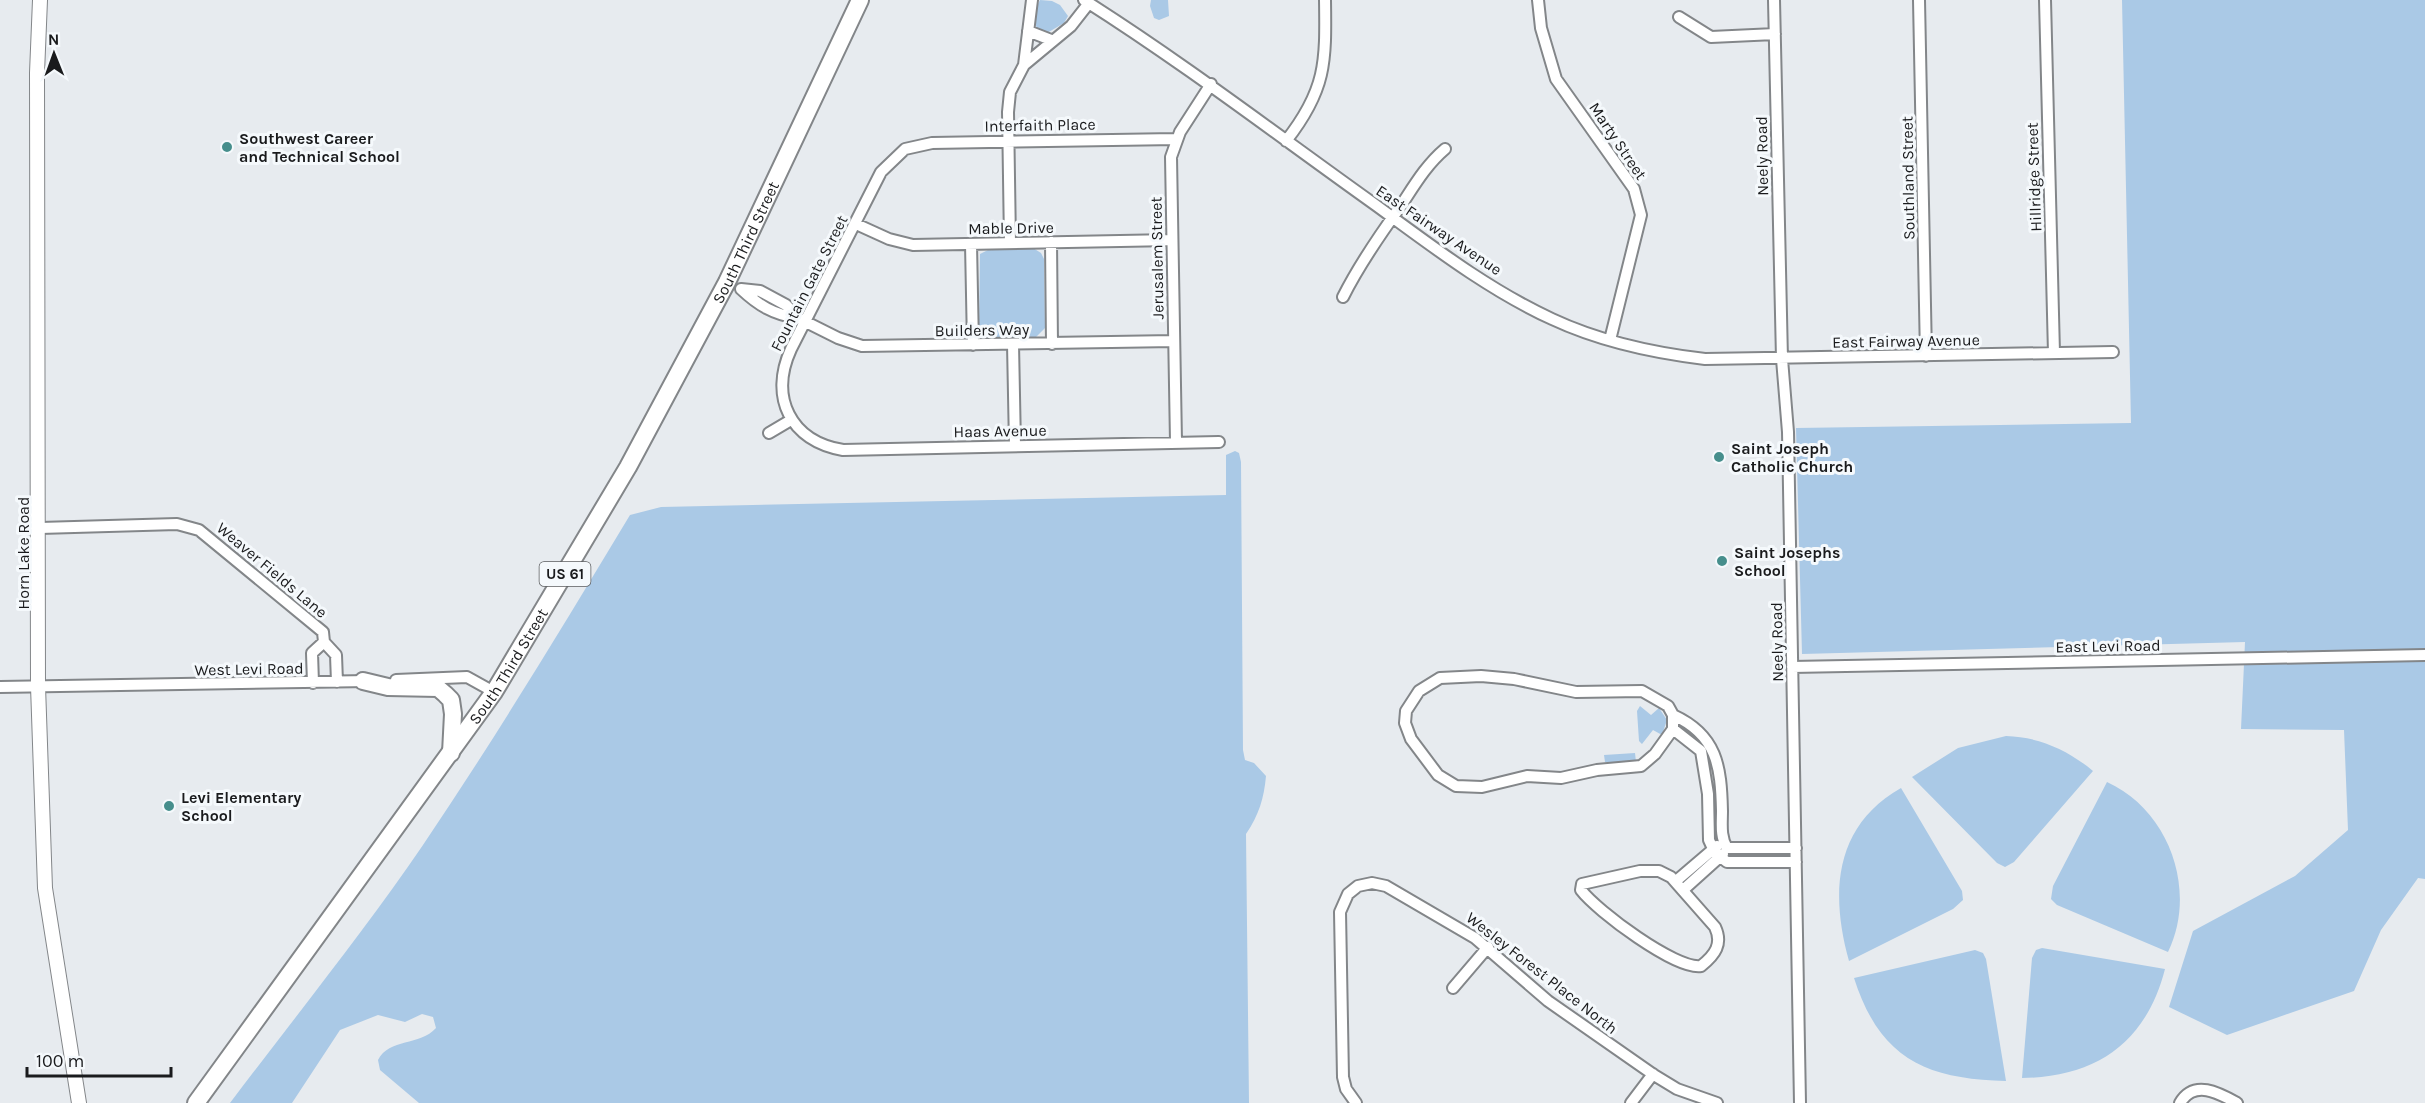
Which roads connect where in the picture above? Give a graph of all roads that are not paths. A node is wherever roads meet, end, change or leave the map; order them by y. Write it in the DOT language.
graph roads {
  1 [pos="40,0"];
  2 [pos="860,0"];
  3 [pos="1032,0"];
  4 [pos="1325,0"];
  5 [pos="1538,0"];
  6 [pos="1774,0"];
  7 [pos="1919,0"];
  8 [pos="2045,0"];
  9 [pos="1086,1"];
  10 [pos="1679,17"];
  11 [pos="1028,31"];
  12 [pos="1774,34"];
  13 [pos="1052,40"];
  14 [pos="1024,65"];
  15 [pos="1211,84"];
  16 [pos="1176,140"];
  17 [pos="1008,141"];
  18 [pos="1286,141"];
  19 [pos="905,149"];
  20 [pos="1445,149"];
  21 [pos="1392,217"];
  22 [pos="856,224"];
  23 [pos="1172,240"];
  24 [pos="1051,242"];
  25 [pos="1010,243"];
  26 [pos="971,244"];
  27 [pos="734,286"];
  28 [pos="1343,297"];
  29 [pos="802,320"];
  30 [pos="1610,340"];
  31 [pos="1174,341"];
  32 [pos="1013,344"];
  33 [pos="1052,344"];
  34 [pos="973,345"];
  35 [pos="2054,352"];
  36 [pos="2113,352"];
  37 [pos="1926,356"];
  38 [pos="1782,359"];
  39 [pos="791,420"];
  40 [pos="769,433"];
  41 [pos="1176,442"];
  42 [pos="1219,442"];
  43 [pos="1015,446"];
  44 [pos="40,528"];
  45 [pos="324,642"];
  46 [pos="2425,655"];
  47 [pos="1792,668"];
  48 [pos="363,681"];
  49 [pos="313,682"];
  50 [pos="337,682"];
  51 [pos="38,686"];
  52 [pos="0,687"];
  53 [pos="494,692"];
  54 [pos="1673,715"];
  55 [pos="1673,729"];
  56 [pos="451,753"];
  57 [pos="1709,805"];
  58 [pos="1722,805"];
  59 [pos="1726,845"];
  60 [pos="1796,848"];
  61 [pos="1747,849"];
  62 [pos="1712,850"];
  63 [pos="1721,858"];
  64 [pos="1747,862"];
  65 [pos="1796,862"];
  66 [pos="1676,881"];
  67 [pos="1683,890"];
  68 [pos="1488,947"];
  69 [pos="1453,988"];
  70 [pos="1653,1074"];
  71 [pos="1353,1100"];
  72 [pos="79,1103"];
  73 [pos="196,1103"];
  74 [pos="1630,1103"];
  75 [pos="1717,1103"];
  76 [pos="1800,1103"];
  77 [pos="2180,1103"];
  78 [pos="2237,1103"];
  1 -- 44 [label="main road, Horn Lake Road"];
  2 -- 27 [label="highway, South Third Street / US 61"];
  3 -- 11 [label="street"];
  4 -- 18 [label="street"];
  5 -- 30 [label="street, Marty Street"];
  6 -- 12 [label="street, Neely Road"];
  7 -- 37 [label="street, Southland Street"];
  8 -- 35 [label="street, Hillridge Street"];
  9 -- 13 [label="street"];
  9 -- 15 [label="street, East Fairway Avenue"];
  10 -- 12 [label="street"];
  11 -- 13 [label="street"];
  11 -- 14 [label="street"];
  12 -- 38 [label="street, Neely Road"];
  13 -- 14 [label="street"];
  14 -- 17 [label="street"];
  15 -- 16 [label="street, Jerusalem Street"];
  15 -- 18 [label="street, East Fairway Avenue"];
  16 -- 17 [label="street, Interfaith Place"];
  16 -- 23 [label="street, Jerusalem Street"];
  17 -- 19 [label="street, Interfaith Place"];
  17 -- 25 [label="street"];
  18 -- 21 [label="street, East Fairway Avenue"];
  19 -- 22 [label="street, Fountain Gate Street"];
  20 -- 21 [label="street"];
  21 -- 28 [label="street"];
  21 -- 30 [label="street, East Fairway Avenue"];
  22 -- 26 [label="street, Mable Drive"];
  22 -- 29 [label="street, Fountain Gate Street"];
  23 -- 24 [label="street, Mable Drive"];
  23 -- 31 [label="street, Jerusalem Street"];
  24 -- 25 [label="street, Mable Drive"];
  24 -- 33 [label="street"];
  25 -- 26 [label="street, Mable Drive"];
  26 -- 34 [label="street"];
  27 -- 29 [label="street, Builders Way"];
  27 -- 53 [label="highway, South Third Street / US 61"];
  29 -- 34 [label="street, Builders Way"];
  29 -- 39 [label="street, Fountain Gate Street"];
  30 -- 38 [label="street, East Fairway Avenue"];
  31 -- 33 [label="street, Builders Way"];
  31 -- 41 [label="street, Jerusalem Street"];
  32 -- 33 [label="street, Builders Way"];
  32 -- 34 [label="street, Builders Way"];
  32 -- 43 [label="street"];
  35 -- 36 [label="street, East Fairway Avenue"];
  35 -- 37 [label="street, East Fairway Avenue"];
  37 -- 38 [label="street, East Fairway Avenue"];
  38 -- 47 [label="street, Neely Road"];
  39 -- 40 [label="street"];
  39 -- 43 [label="street, Haas Avenue"];
  41 -- 42 [label="street, Haas Avenue"];
  41 -- 43 [label="street, Haas Avenue"];
  44 -- 45 [label="street, Weaver Fields Lane"];
  44 -- 51 [label="main road, Horn Lake Road"];
  45 -- 49 [label="street, Weaver Fields Lane"];
  45 -- 50 [label="street"];
  46 -- 47 [label="street, East Levi Road"];
  47 -- 60 [label="street, Neely Road"];
  48 -- 50 [label="street, West Levi Road"];
  48 -- 53 [label="street, West Levi Road"];
  48 -- 56 [label="highway"];
  49 -- 50 [label="street, West Levi Road"];
  49 -- 51 [label="street, West Levi Road"];
  51 -- 52 [label="street, West Levi Road"];
  51 -- 72 [label="main road, Horn Lake Road"];
  53 -- 56 [label="highway, South Third Street / US 61"];
  54 -- 55 [label="street"];
  54 -- 55 [label="street"];
  54 -- 58 [label="street"];
  55 -- 57 [label="street"];
  56 -- 73 [label="highway, South Third Street / US 61"];
  57 -- 58 [label="street"];
  57 -- 62 [label="street"];
  58 -- 59 [label="street"];
  59 -- 61 [label="street"];
  59 -- 62 [label="street"];
  59 -- 63 [label="street"];
  60 -- 61 [label="street"];
  60 -- 65 [label="street, Neely Road"];
  61 -- 64 [label="street"];
  62 -- 63 [label="street"];
  62 -- 66 [label="street"];
  63 -- 64 [label="street"];
  63 -- 67 [label="street"];
  64 -- 65 [label="street"];
  65 -- 76 [label="street, Neely Road"];
  66 -- 67 [label="street"];
  66 -- 67 [label="street"];
  68 -- 69 [label="street"];
  68 -- 70 [label="street, Wesley Forest Place North"];
  68 -- 71 [label="street, Wesley Forest Place North"];
  70 -- 74 [label="street"];
  70 -- 75 [label="street, Wesley Forest Place North"];
  77 -- 78 [label="street"];
}
